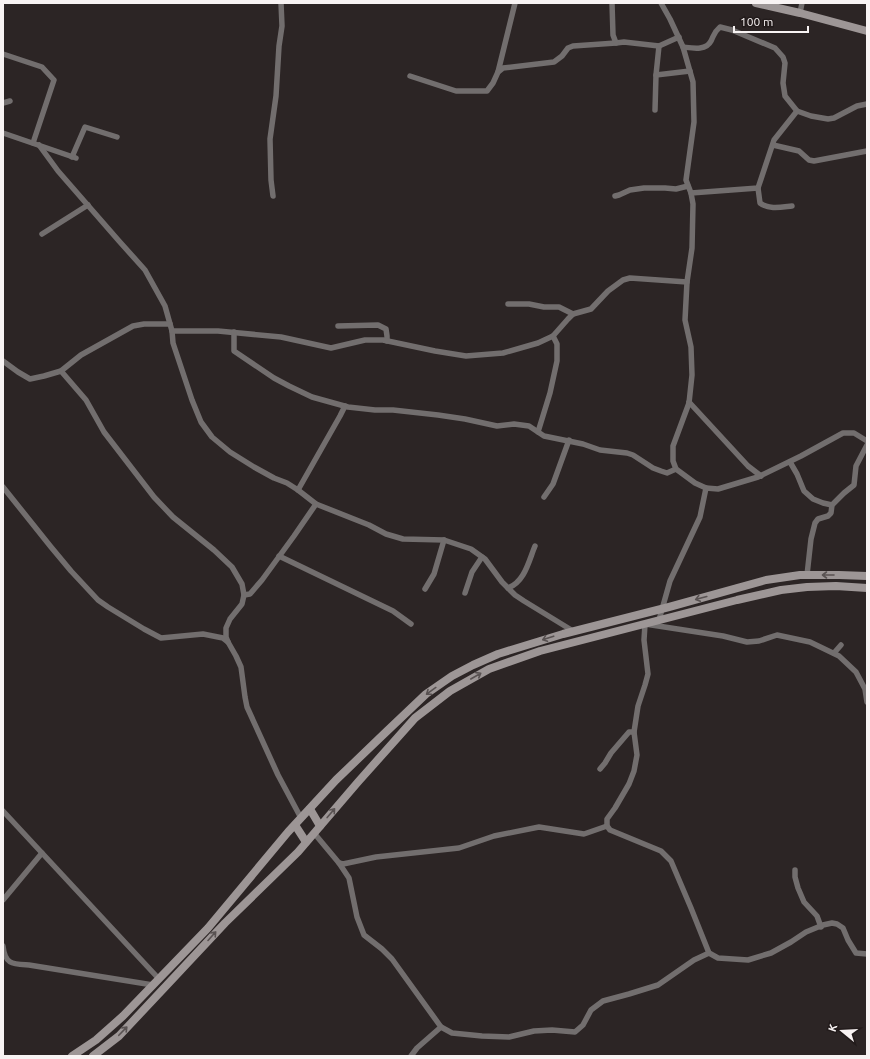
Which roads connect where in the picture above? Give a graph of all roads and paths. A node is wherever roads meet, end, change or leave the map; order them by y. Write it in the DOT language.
graph roads {
  1 [pos="281,3"];
  2 [pos="515,3"];
  3 [pos="612,3"];
  4 [pos="661,3"];
  5 [pos="756,3"];
  6 [pos="802,3"];
  7 [pos="800,12"];
  8 [pos="867,31"];
  9 [pos="679,37"];
  10 [pos="616,43"];
  11 [pos="659,46"];
  12 [pos="683,47"];
  13 [pos="3,54"];
  14 [pos="690,71"];
  15 [pos="498,72"];
  16 [pos="656,75"];
  17 [pos="410,76"];
  18 [pos="10,101"];
  19 [pos="3,103"];
  20 [pos="867,104"];
  21 [pos="656,110"];
  22 [pos="797,111"];
  23 [pos="3,133"];
  24 [pos="117,137"];
  25 [pos="36,144"];
  26 [pos="773,145"];
  27 [pos="867,151"];
  28 [pos="688,186"];
  29 [pos="758,188"];
  30 [pos="690,193"];
  31 [pos="274,196"];
  32 [pos="614,196"];
  33 [pos="88,205"];
  34 [pos="792,206"];
  35 [pos="42,234"];
  36 [pos="687,282"];
  37 [pos="508,304"];
  38 [pos="573,314"];
  39 [pos="170,324"];
  40 [pos="338,326"];
  41 [pos="172,331"];
  42 [pos="234,332"];
  43 [pos="553,336"];
  44 [pos="386,341"];
  45 [pos="3,361"];
  46 [pos="61,371"];
  47 [pos="689,402"];
  48 [pos="345,406"];
  49 [pos="538,432"];
  50 [pos="569,440"];
  51 [pos="867,441"];
  52 [pos="867,445"];
  53 [pos="790,462"];
  54 [pos="676,469"];
  55 [pos="761,476"];
  56 [pos="3,487"];
  57 [pos="706,488"];
  58 [pos="298,490"];
  59 [pos="544,497"];
  60 [pos="316,504"];
  61 [pos="832,505"];
  62 [pos="444,540"];
  63 [pos="535,546"];
  64 [pos="279,556"];
  65 [pos="482,557"];
  66 [pos="807,575"];
  67 [pos="867,576"];
  68 [pos="508,588"];
  69 [pos="867,588"];
  70 [pos="425,590"];
  71 [pos="465,593"];
  72 [pos="244,596"];
  73 [pos="662,608"];
  74 [pos="659,620"];
  75 [pos="411,624"];
  76 [pos="645,624"];
  77 [pos="573,631"];
  78 [pos="228,642"];
  79 [pos="841,645"];
  80 [pos="834,653"];
  81 [pos="866,689"];
  82 [pos="867,702"];
  83 [pos="634,732"];
  84 [pos="600,769"];
  85 [pos="310,809"];
  86 [pos="3,811"];
  87 [pos="301,818"];
  88 [pos="294,825"];
  89 [pos="320,826"];
  90 [pos="607,826"];
  91 [pos="314,833"];
  92 [pos="306,842"];
  93 [pos="42,853"];
  94 [pos="339,863"];
  95 [pos="795,870"];
  96 [pos="3,900"];
  97 [pos="821,927"];
  98 [pos="3,946"];
  99 [pos="709,953"];
  100 [pos="867,954"];
  101 [pos="159,979"];
  102 [pos="153,985"];
  103 [pos="441,1027"];
  104 [pos="72,1056"];
  105 [pos="93,1056"];
  106 [pos="411,1056"];
  1 -- 31 [label="street"];
  2 -- 15 [label="street"];
  3 -- 10 [label="street"];
  4 -- 9 [label="street"];
  5 -- 7 [label="main road"];
  6 -- 7 [label="street"];
  7 -- 8 [label="main road"];
  9 -- 11 [label="street"];
  9 -- 12 [label="street"];
  10 -- 11 [label="street"];
  10 -- 15 [label="street"];
  11 -- 16 [label="street"];
  12 -- 14 [label="street"];
  12 -- 22 [label="street"];
  13 -- 25 [label="street"];
  14 -- 16 [label="street"];
  14 -- 28 [label="street"];
  15 -- 17 [label="street"];
  16 -- 21 [label="street"];
  18 -- 19 [label="street"];
  20 -- 22 [label="street"];
  22 -- 26 [label="street"];
  23 -- 25 [label="street"];
  24 -- 25 [label="street"];
  25 -- 33 [label="street"];
  26 -- 27 [label="street"];
  26 -- 29 [label="street"];
  28 -- 30 [label="street"];
  28 -- 32 [label="street"];
  29 -- 30 [label="street"];
  29 -- 34 [label="street"];
  30 -- 36 [label="street"];
  33 -- 35 [label="street"];
  33 -- 39 [label="street"];
  36 -- 38 [label="street"];
  36 -- 47 [label="street"];
  37 -- 38 [label="street"];
  38 -- 43 [label="street"];
  39 -- 41 [label="street"];
  39 -- 46 [label="street"];
  40 -- 44 [label="street"];
  41 -- 42 [label="street"];
  41 -- 58 [label="street"];
  42 -- 44 [label="street"];
  42 -- 48 [label="street"];
  43 -- 44 [label="street"];
  43 -- 49 [label="street"];
  45 -- 46 [label="street"];
  46 -- 72 [label="street"];
  47 -- 54 [label="street"];
  47 -- 55 [label="street"];
  48 -- 49 [label="street"];
  48 -- 58 [label="street"];
  49 -- 50 [label="street"];
  50 -- 54 [label="street"];
  50 -- 59 [label="street"];
  51 -- 53 [label="street"];
  52 -- 61 [label="street"];
  53 -- 55 [label="street"];
  53 -- 61 [label="street"];
  54 -- 57 [label="street"];
  55 -- 57 [label="street"];
  56 -- 78 [label="street"];
  57 -- 73 [label="street"];
  58 -- 60 [label="street"];
  60 -- 62 [label="street"];
  60 -- 64 [label="street"];
  61 -- 66 [label="street"];
  62 -- 65 [label="street"];
  62 -- 70 [label="street"];
  63 -- 68 [label="street"];
  64 -- 72 [label="street"];
  64 -- 75 [label="street"];
  65 -- 68 [label="street"];
  65 -- 71 [label="street"];
  67 -- 66 [label="main road, one-way"];
  66 -- 73 [label="main road, one-way"];
  68 -- 77 [label="street"];
  69 -- 74 [label="main road"];
  72 -- 78 [label="street"];
  73 -- 74 [label="street"];
  73 -- 77 [label="main road"];
  74 -- 76 [label="main road"];
  76 -- 80 [label="street"];
  76 -- 83 [label="street"];
  89 -- 76 [label="main road, one-way"];
  77 -- 85 [label="main road, one-way"];
  78 -- 87 [label="street"];
  79 -- 80 [label="street"];
  80 -- 81 [label="street"];
  81 -- 82 [label="street"];
  83 -- 84 [label="street"];
  83 -- 90 [label="street"];
  85 -- 87 [label="main road"];
  85 -- 89 [label="main road"];
  86 -- 93 [label="street"];
  87 -- 88 [label="main road"];
  88 -- 92 [label="main road"];
  88 -- 101 [label="main road"];
  89 -- 91 [label="main road"];
  90 -- 94 [label="street"];
  90 -- 99 [label="street"];
  91 -- 92 [label="main road"];
  91 -- 94 [label="street"];
  105 -- 92 [label="main road, one-way"];
  93 -- 96 [label="street"];
  93 -- 101 [label="street"];
  94 -- 103 [label="street"];
  95 -- 97 [label="street"];
  97 -- 99 [label="street"];
  97 -- 100 [label="street"];
  98 -- 102 [label="street"];
  99 -- 103 [label="street"];
  101 -- 102 [label="main road"];
  102 -- 104 [label="main road"];
  103 -- 106 [label="street"];
}
